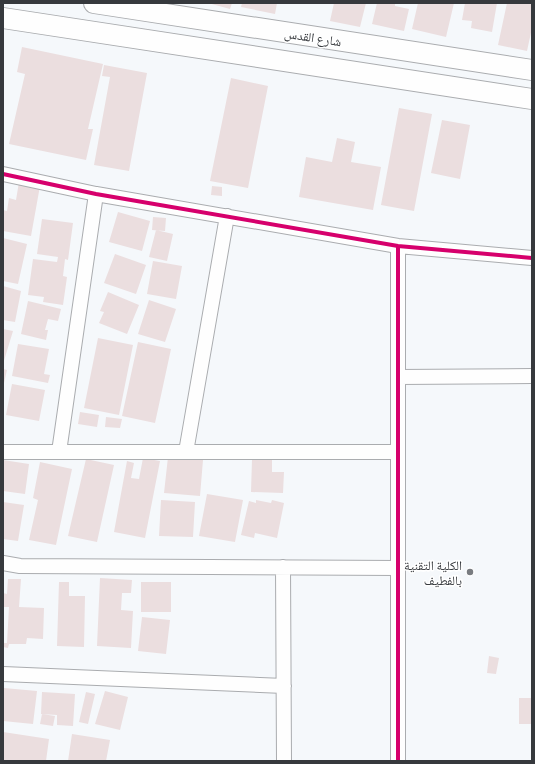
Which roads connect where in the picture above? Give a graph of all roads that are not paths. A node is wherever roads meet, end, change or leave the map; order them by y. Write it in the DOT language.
graph roads {
  1 [pos="94,3"];
  2 [pos="3,18"];
  3 [pos="532,70"];
  4 [pos="532,98"];
  5 [pos="3,174"];
  6 [pos="96,194"];
  7 [pos="227,216"];
  8 [pos="398,246"];
  9 [pos="532,258"];
  10 [pos="532,376"];
  11 [pos="398,378"];
  12 [pos="3,452"];
  13 [pos="58,452"];
  14 [pos="186,452"];
  15 [pos="398,452"];
  16 [pos="3,563"];
  17 [pos="283,567"];
  18 [pos="398,568"];
  19 [pos="3,674"];
  20 [pos="284,686"];
  21 [pos="284,761"];
  22 [pos="398,761"];
  1 -- 3 [label="main road, شارع القدس"];
  2 -- 4 [label="main road"];
  5 -- 6 [label="street"];
  6 -- 7 [label="street"];
  6 -- 13 [label="street"];
  7 -- 8 [label="street"];
  7 -- 14 [label="street"];
  8 -- 9 [label="street"];
  8 -- 11 [label="street"];
  10 -- 11 [label="street"];
  11 -- 15 [label="street"];
  12 -- 13 [label="street"];
  13 -- 14 [label="street"];
  14 -- 15 [label="street"];
  15 -- 18 [label="street"];
  16 -- 17 [label="street"];
  17 -- 18 [label="street"];
  17 -- 20 [label="street"];
  18 -- 22 [label="street"];
  19 -- 20 [label="street"];
  20 -- 21 [label="street"];
}
